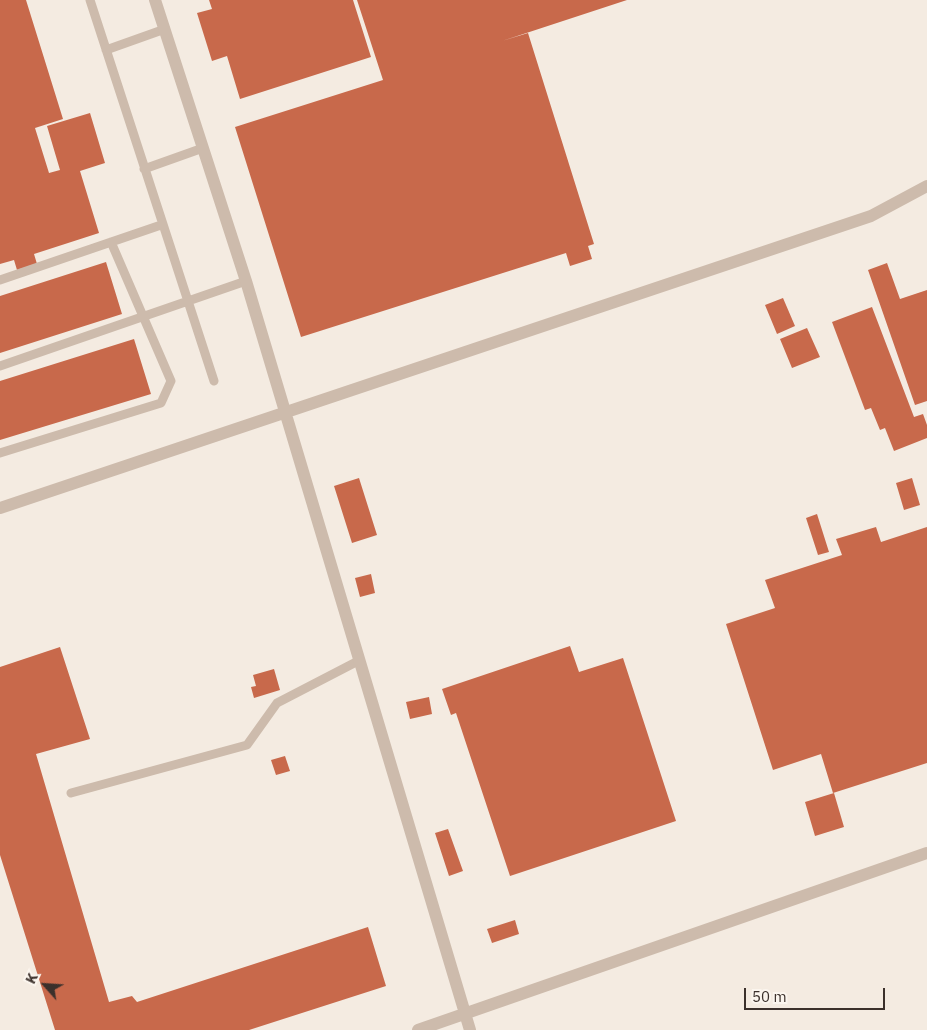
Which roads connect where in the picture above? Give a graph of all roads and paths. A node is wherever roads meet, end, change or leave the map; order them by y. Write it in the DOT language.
graph roads {
  1 [pos="90,0"];
  2 [pos="155,0"];
  3 [pos="164,29"];
  4 [pos="106,50"];
  5 [pos="203,148"];
  6 [pos="144,169"];
  7 [pos="927,186"];
  8 [pos="161,224"];
  9 [pos="111,242"];
  10 [pos="0,280"];
  11 [pos="246,281"];
  12 [pos="190,302"];
  13 [pos="144,317"];
  14 [pos="0,366"];
  15 [pos="214,381"];
  16 [pos="286,412"];
  17 [pos="0,453"];
  18 [pos="0,508"];
  19 [pos="360,660"];
  20 [pos="71,793"];
  21 [pos="927,853"];
  22 [pos="465,1015"];
  23 [pos="418,1030"];
  24 [pos="470,1030"];
  1 -- 4 [label="lane"];
  2 -- 3 [label="street"];
  3 -- 4 [label="lane"];
  3 -- 5 [label="street"];
  4 -- 6 [label="lane"];
  5 -- 6 [label="lane"];
  5 -- 11 [label="street"];
  6 -- 8 [label="lane"];
  7 -- 16 [label="street"];
  8 -- 9 [label="lane"];
  8 -- 12 [label="lane"];
  9 -- 10 [label="lane"];
  9 -- 13 [label="lane"];
  11 -- 12 [label="lane"];
  11 -- 16 [label="street"];
  12 -- 13 [label="lane"];
  12 -- 15 [label="lane"];
  13 -- 14 [label="lane"];
  13 -- 17 [label="lane"];
  16 -- 18 [label="street"];
  16 -- 19 [label="street"];
  19 -- 20 [label="lane"];
  19 -- 22 [label="street"];
  21 -- 22 [label="street"];
  22 -- 23 [label="street"];
  22 -- 24 [label="street"];
}
